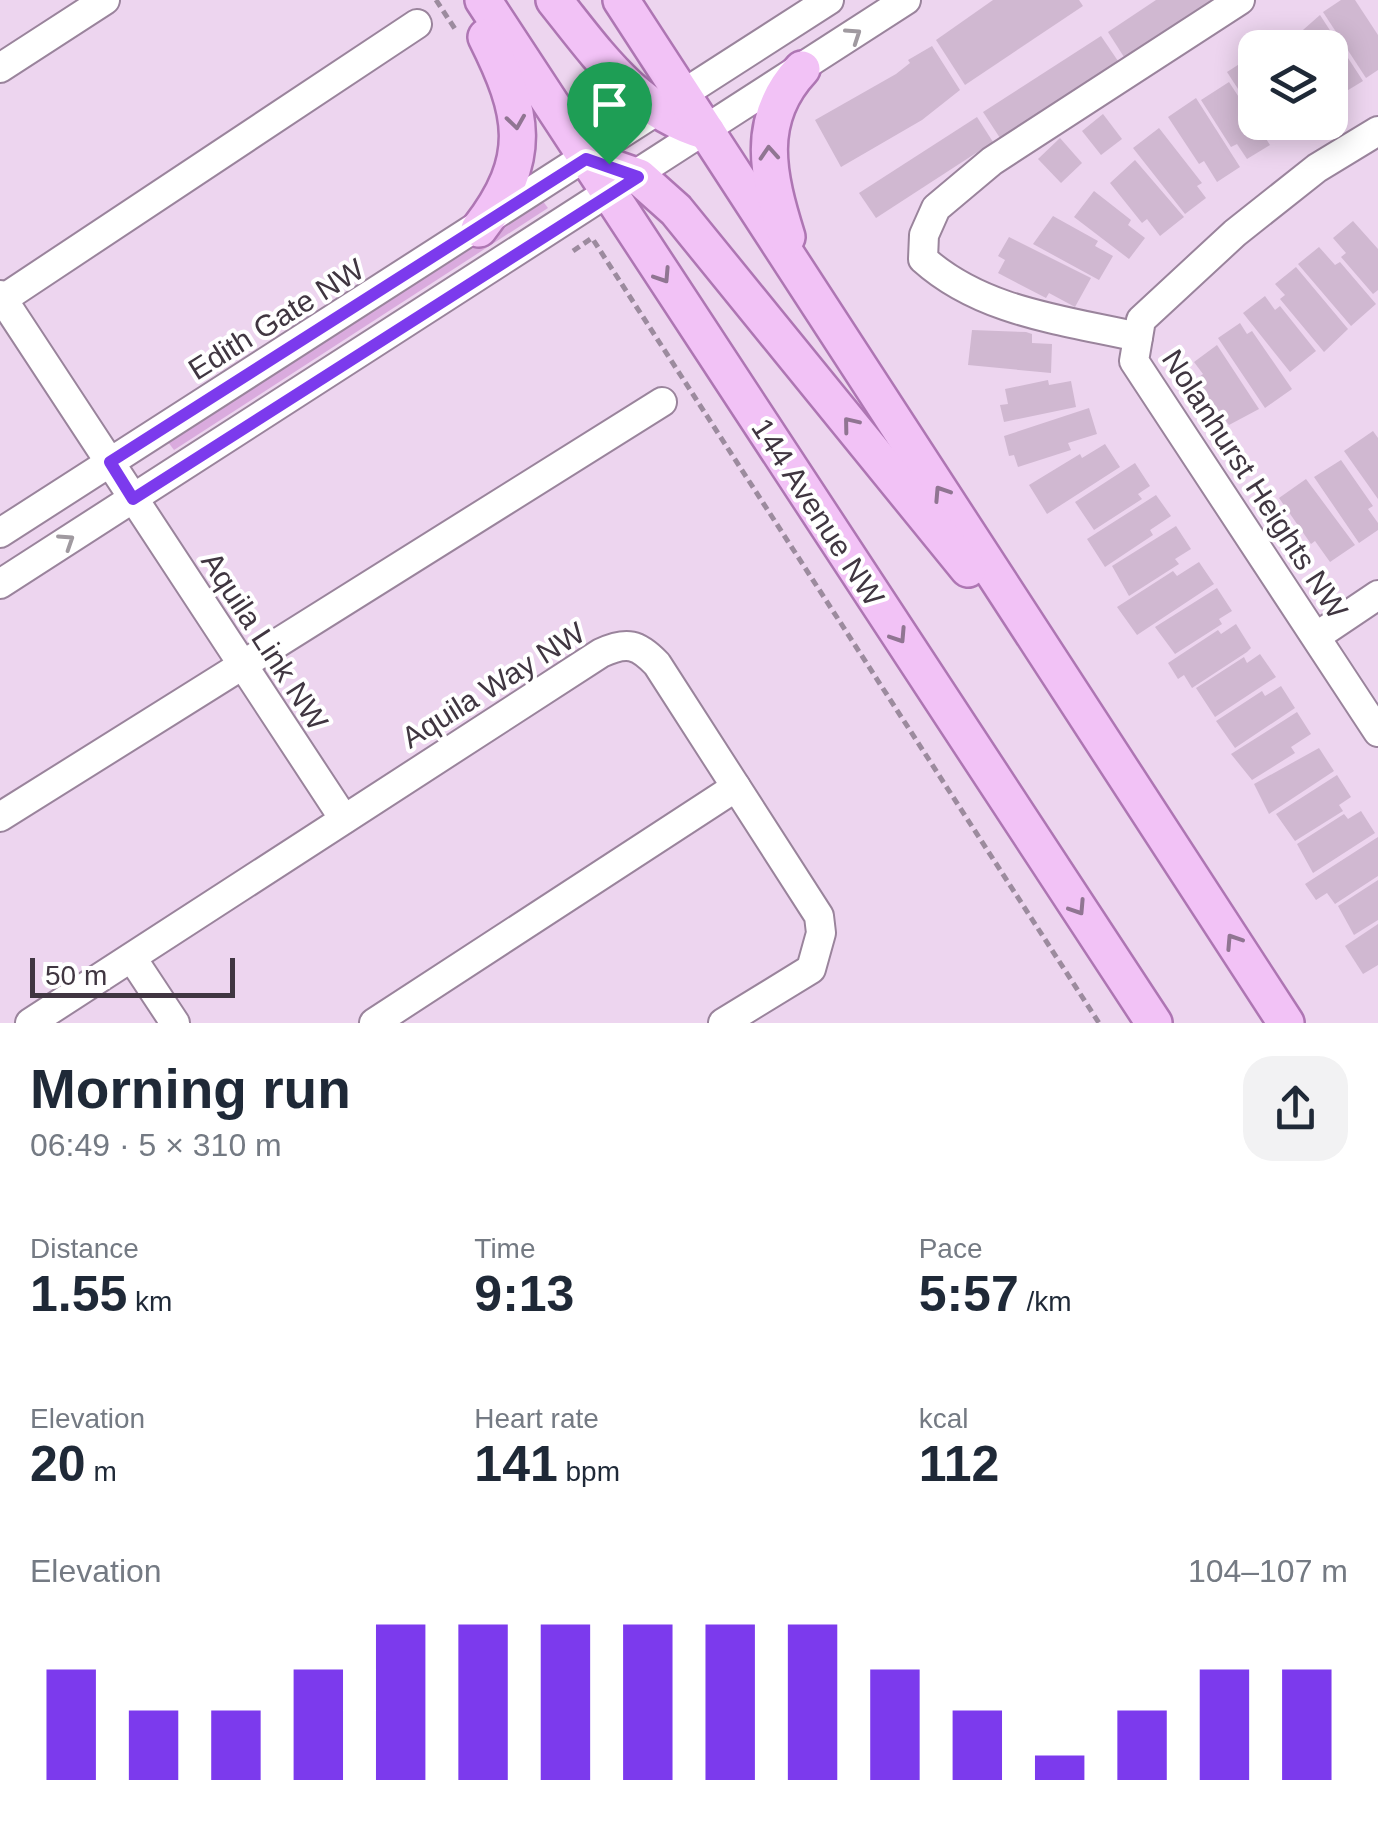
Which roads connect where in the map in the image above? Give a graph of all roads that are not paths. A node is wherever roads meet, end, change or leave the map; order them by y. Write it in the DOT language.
graph roads {
  1 [pos="106,0"];
  2 [pos="468,0"];
  3 [pos="483,0"];
  4 [pos="554,0"];
  5 [pos="622,0"];
  6 [pos="829,0"];
  7 [pos="906,0"];
  8 [pos="1240,0"];
  9 [pos="417,24"];
  10 [pos="0,68"];
  11 [pos="802,70"];
  12 [pos="671,104"];
  13 [pos="1378,131"];
  14 [pos="707,132"];
  15 [pos="586,159"];
  16 [pos="624,186"];
  17 [pos="479,229"];
  18 [pos="802,280"];
  19 [pos="1,299"];
  20 [pos="1138,336"];
  21 [pos="662,402"];
  22 [pos="110,462"];
  23 [pos="133,499"];
  24 [pos="0,533"];
  25 [pos="0,584"];
  26 [pos="1378,594"];
  27 [pos="1317,636"];
  28 [pos="240,662"];
  29 [pos="1088,717"];
  30 [pos="1378,732"];
  31 [pos="736,787"];
  32 [pos="0,817"];
  33 [pos="344,818"];
  34 [pos="132,958"];
  35 [pos="1116,966"];
  36 [pos="30,1023"];
  37 [pos="175,1023"];
  38 [pos="374,1023"];
  39 [pos="723,1023"];
  40 [pos="1154,1023"];
  41 [pos="1162,1023"];
  42 [pos="1286,1023"];
  1 -- 10 [label="street"];
  2 -- 17 [label="main road, one-way"];
  3 -- 15 [label="main road"];
  4 -- 12 [label="main road"];
  5 -- 12 [label="main road"];
  6 -- 12 [label="street, Edith Gate NW"];
  11 -- 7 [label="street, one-way"];
  8 -- 20 [label="street"];
  9 -- 19 [label="street"];
  11 -- 14 [label="street"];
  18 -- 11 [label="main road, one-way"];
  12 -- 14 [label="main road"];
  12 -- 15 [label="street, Edith Gate NW"];
  13 -- 20 [label="street, Nolanhurst Heights NW"];
  14 -- 16 [label="street"];
  14 -- 18 [label="main road"];
  15 -- 16 [label="main road"];
  15 -- 17 [label="street, Edith Gate NW"];
  16 -- 23 [label="street"];
  29 -- 16 [label="main road, one-way"];
  16 -- 35 [label="main road, 144 Avenue NW, one-way"];
  17 -- 22 [label="street, Edith Gate NW"];
  29 -- 18 [label="main road, one-way"];
  19 -- 22 [label="street, Aquila Link NW"];
  20 -- 27 [label="street, Nolanhurst Heights NW"];
  21 -- 28 [label="street"];
  22 -- 23 [label="street, Aquila Link NW"];
  22 -- 24 [label="street, Edith Gate NW"];
  25 -- 23 [label="street, one-way"];
  23 -- 28 [label="street, Aquila Link NW"];
  26 -- 27 [label="street"];
  27 -- 30 [label="street, Nolanhurst Heights NW"];
  28 -- 32 [label="street"];
  28 -- 33 [label="street, Aquila Link NW"];
  42 -- 29 [label="main road, one-way"];
  31 -- 33 [label="street, Aquila Way NW"];
  31 -- 38 [label="street"];
  31 -- 39 [label="street, Aquila Way NW"];
  33 -- 34 [label="street, Aquila Way NW"];
  34 -- 36 [label="street, Aquila Way NW"];
  34 -- 37 [label="street"];
  35 -- 40 [label="main road, 144 Avenue NW"];
  35 -- 41 [label="main road"];
}
